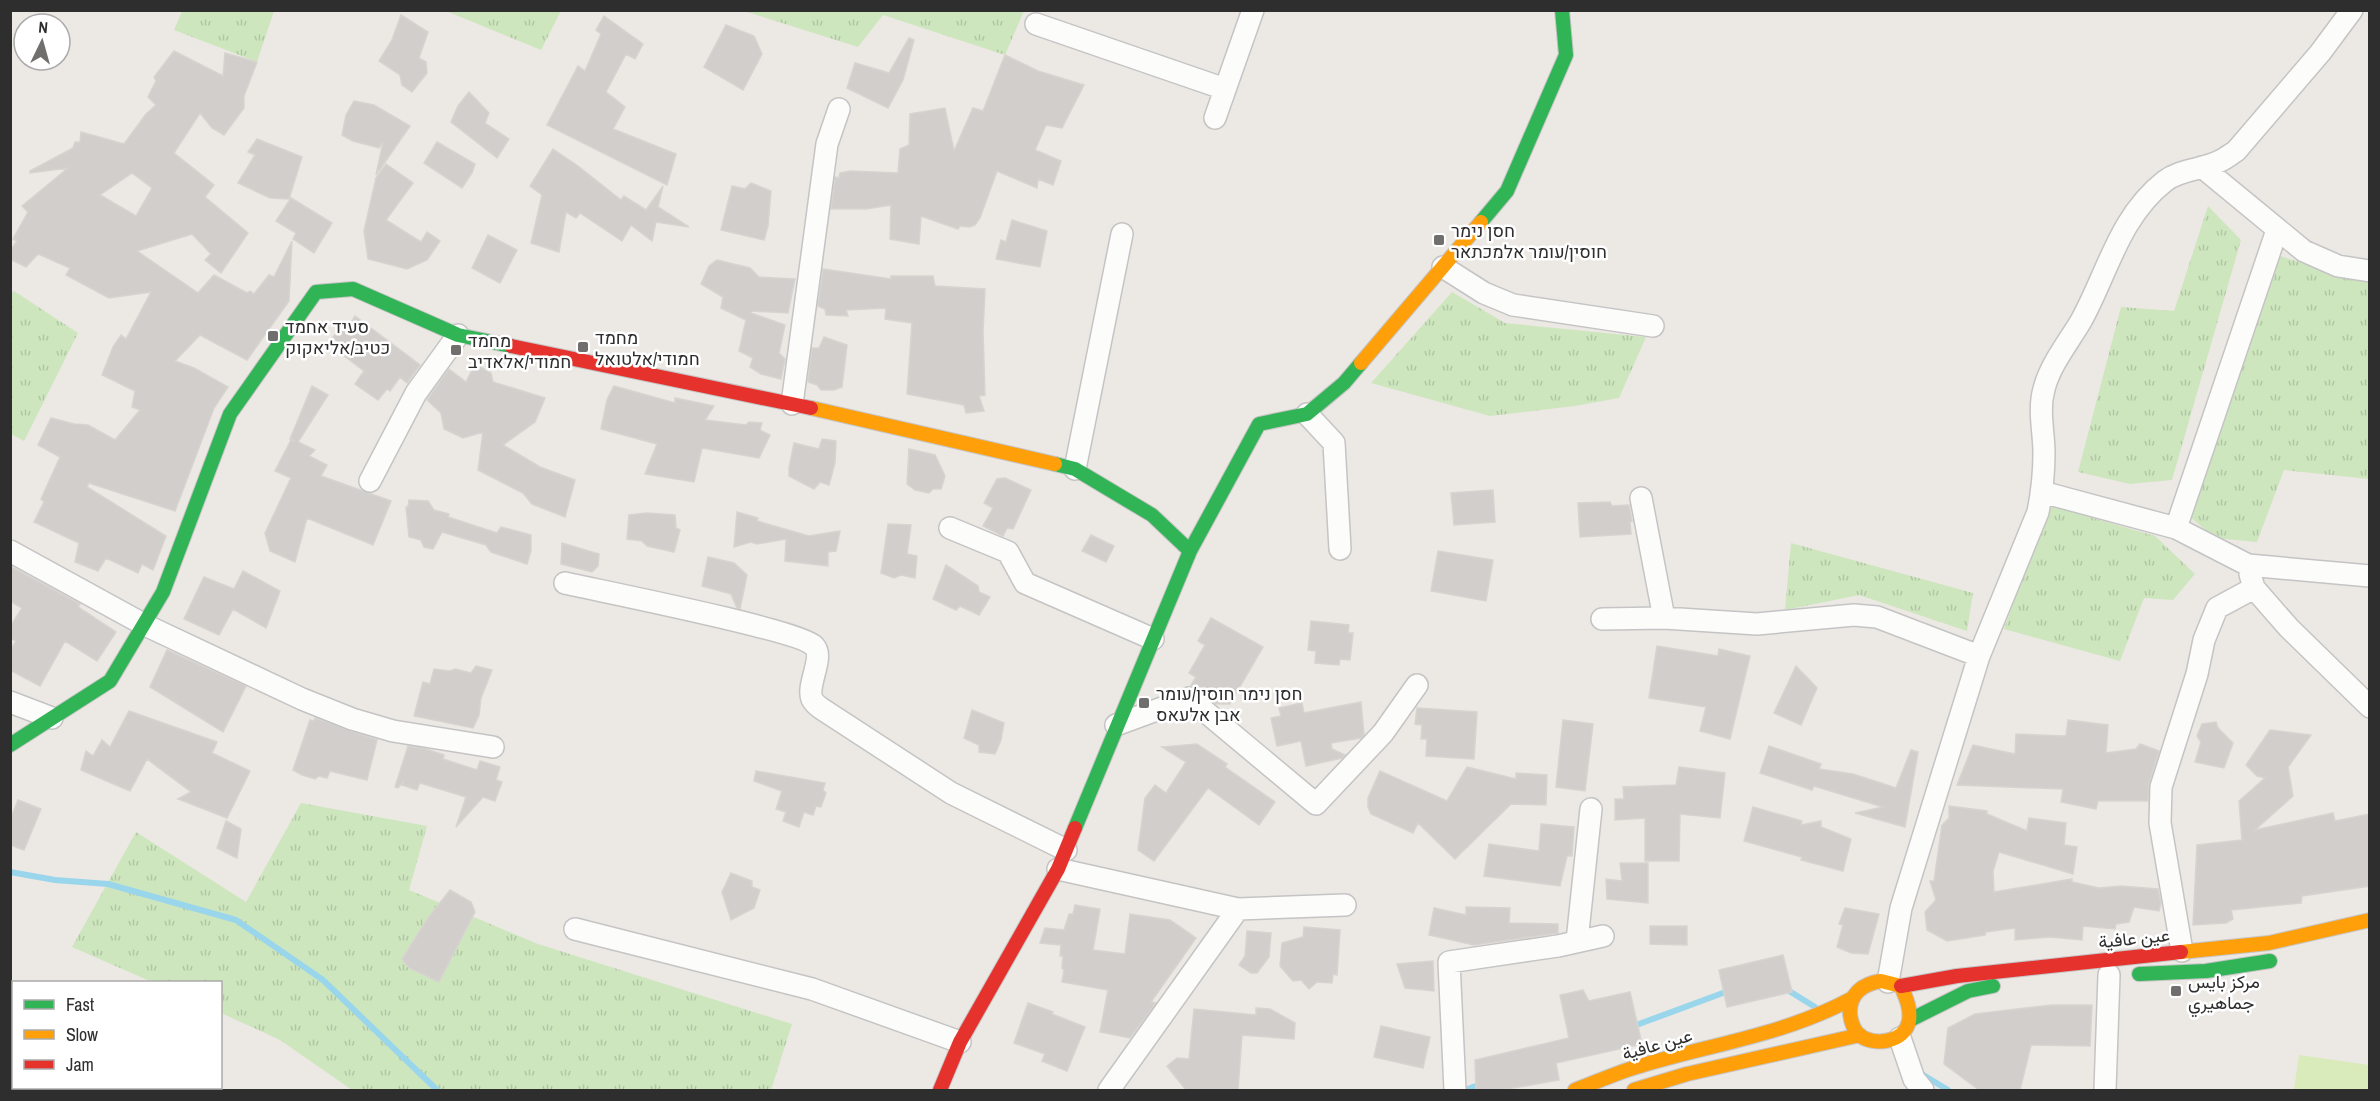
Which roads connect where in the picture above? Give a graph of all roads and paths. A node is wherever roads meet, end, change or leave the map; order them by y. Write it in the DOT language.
graph roads {
  1 [pos="1253,10"];
  2 [pos="1562,10"];
  3 [pos="2352,10"];
  4 [pos="1036,24"];
  5 [pos="1225,89"];
  6 [pos="839,109"];
  7 [pos="1215,118"];
  8 [pos="2202,167"];
  9 [pos="2277,230"];
  10 [pos="1122,234"];
  11 [pos="1443,267"];
  12 [pos="2370,271"];
  13 [pos="1653,326"];
  14 [pos="458,335"];
  15 [pos="792,404"];
  16 [pos="1307,414"];
  17 [pos="1075,469"];
  18 [pos="370,481"];
  19 [pos="2042,492"];
  20 [pos="1641,498"];
  21 [pos="950,528"];
  22 [pos="2176,528"];
  23 [pos="1340,549"];
  24 [pos="10,551"];
  25 [pos="1190,551"];
  26 [pos="2248,565"];
  27 [pos="2370,576"];
  28 [pos="565,583"];
  29 [pos="2254,588"];
  30 [pos="1664,618"];
  31 [pos="1602,619"];
  32 [pos="143,624"];
  33 [pos="1153,639"];
  34 [pos="1979,656"];
  35 [pos="1417,685"];
  36 [pos="10,702"];
  37 [pos="2370,707"];
  38 [pos="52,718"];
  39 [pos="1116,725"];
  40 [pos="10,746"];
  41 [pos="493,747"];
  42 [pos="1591,809"];
  43 [pos="1066,850"];
  44 [pos="1058,869"];
  45 [pos="1345,905"];
  46 [pos="1238,909"];
  47 [pos="2370,920"];
  48 [pos="575,929"];
  49 [pos="1603,936"];
  50 [pos="1577,941"];
  51 [pos="2182,951"];
  52 [pos="2279,960"];
  53 [pos="2114,975"];
  54 [pos="2075,978"];
  55 [pos="1894,984"];
  56 [pos="1851,999"];
  57 [pos="1905,1029"];
  58 [pos="1860,1035"];
  59 [pos="960,1042"];
  60 [pos="940,1090"];
  61 [pos="1109,1090"];
  62 [pos="1455,1090"];
  63 [pos="1575,1090"];
  64 [pos="1634,1090"];
  65 [pos="1923,1090"];
  66 [pos="2105,1090"];
  1 -- 5 [label="street"];
  2 -- 11 [label="street"];
  3 -- 8 [label="street"];
  4 -- 5 [label="street"];
  5 -- 7 [label="street"];
  6 -- 15 [label="street"];
  8 -- 9 [label="street"];
  8 -- 19 [label="street"];
  9 -- 12 [label="street"];
  9 -- 22 [label="street"];
  10 -- 17 [label="street"];
  11 -- 13 [label="street"];
  11 -- 16 [label="street"];
  14 -- 15 [label="street"];
  14 -- 18 [label="street"];
  14 -- 32 [label="street"];
  15 -- 17 [label="street"];
  16 -- 23 [label="street"];
  16 -- 25 [label="street"];
  17 -- 25 [label="street"];
  19 -- 22 [label="street"];
  19 -- 34 [label="street"];
  20 -- 30 [label="street"];
  21 -- 33 [label="street"];
  22 -- 26 [label="street"];
  24 -- 32 [label="street"];
  25 -- 33 [label="street"];
  26 -- 27 [label="street"];
  26 -- 29 [label="street"];
  28 -- 43 [label="street"];
  29 -- 37 [label="street"];
  29 -- 51 [label="street"];
  30 -- 31 [label="street"];
  30 -- 34 [label="street"];
  32 -- 38 [label="street"];
  32 -- 41 [label="street"];
  33 -- 39 [label="street"];
  34 -- 55 [label="street"];
  35 -- 39 [label="street"];
  36 -- 38 [label="street"];
  38 -- 40 [label="street"];
  39 -- 43 [label="street"];
  42 -- 50 [label="street"];
  43 -- 44 [label="street"];
  44 -- 46 [label="street"];
  44 -- 59 [label="street"];
  45 -- 46 [label="street"];
  46 -- 61 [label="street"];
  47 -- 51 [label="street, عين عافية"];
  48 -- 59 [label="street"];
  49 -- 50 [label="street"];
  50 -- 62 [label="street"];
  51 -- 55 [label="street, عين عافية"];
  52 -- 53 [label="street, عين عافية"];
  53 -- 66 [label="street"];
  54 -- 57 [label="street"];
  55 -- 56 [label="street"];
  55 -- 57 [label="street"];
  56 -- 58 [label="street"];
  56 -- 63 [label="street, عين عافية"];
  57 -- 58 [label="street"];
  57 -- 65 [label="street"];
  58 -- 64 [label="street, عين عافية"];
  59 -- 60 [label="street"];
}
